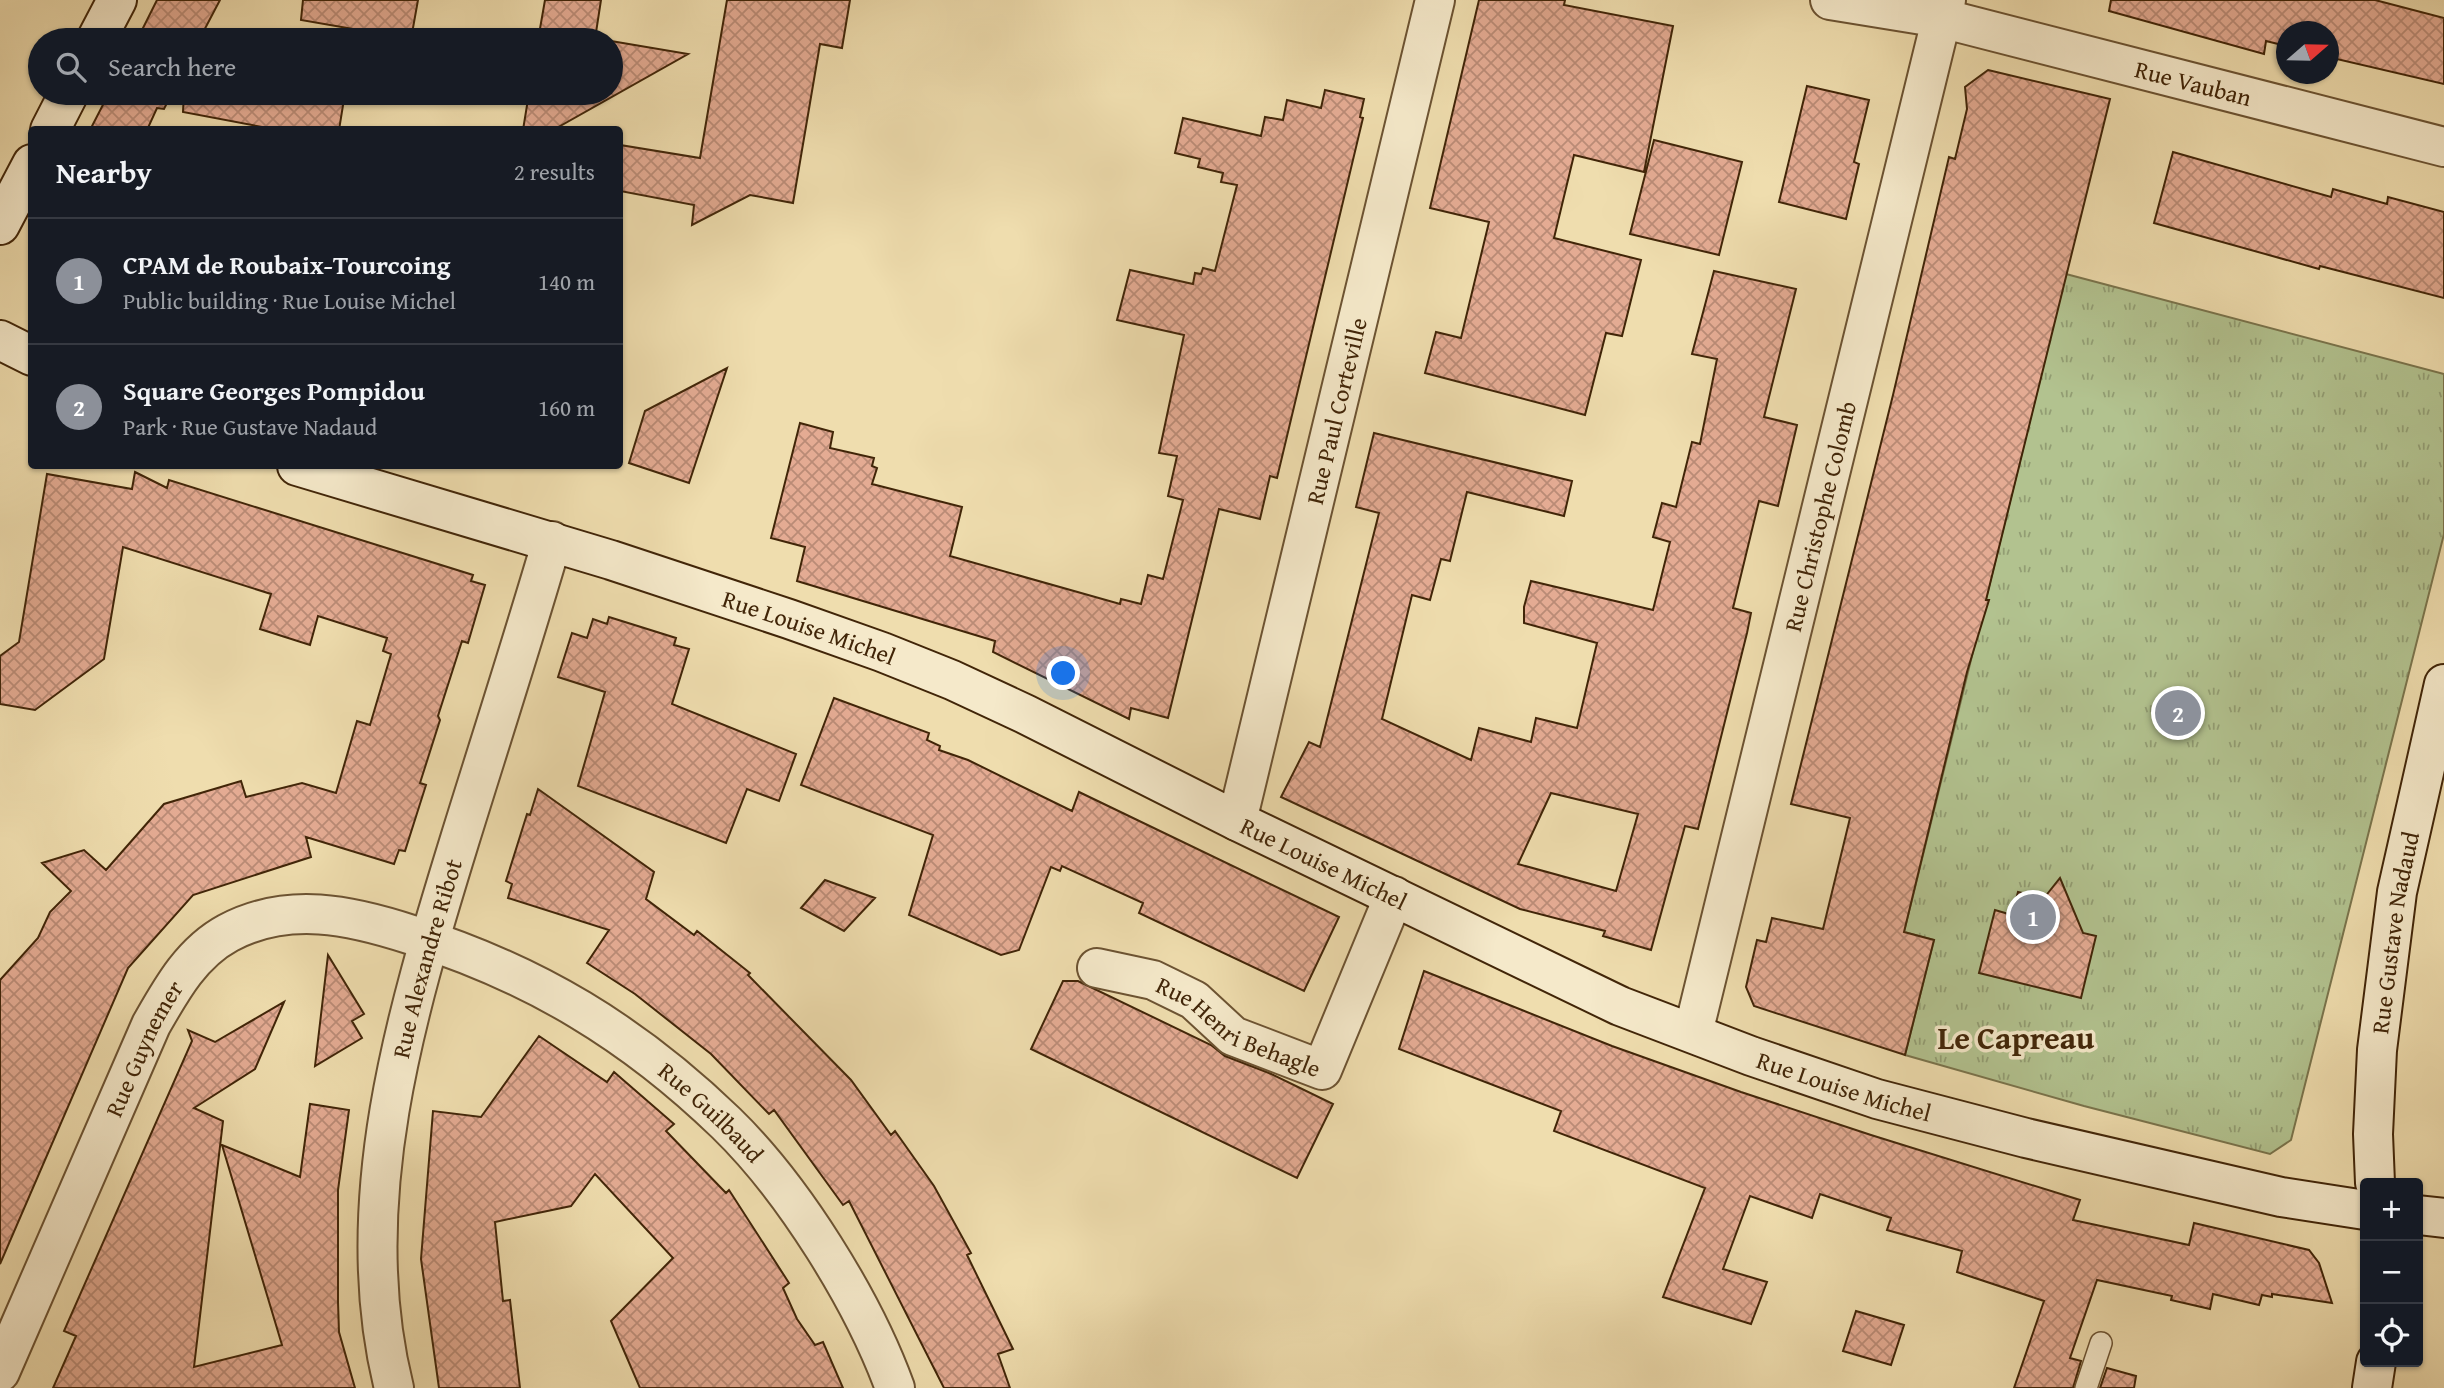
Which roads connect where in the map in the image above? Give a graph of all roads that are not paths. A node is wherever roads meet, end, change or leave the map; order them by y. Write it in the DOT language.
graph roads {
  1 [pos="117,0"];
  2 [pos="1435,0"];
  3 [pos="1830,0"];
  4 [pos="1944,9"];
  5 [pos="102,28"];
  6 [pos="63,105"];
  7 [pos="52,126"];
  8 [pos="2444,147"];
  9 [pos="28,172"];
  10 [pos="0,225"];
  11 [pos="0,340"];
  12 [pos="28,354"];
  13 [pos="307,469"];
  14 [pos="552,541"];
  15 [pos="2444,684"];
  16 [pos="1237,821"];
  17 [pos="1394,896"];
  18 [pos="429,940"];
  19 [pos="1097,968"];
  20 [pos="1693,1033"];
  21 [pos="2375,1178"];
  22 [pos="2360,1209"];
  23 [pos="2423,1216"];
  24 [pos="2444,1218"];
  25 [pos="2101,1343"];
  26 [pos="2375,1367"];
  27 [pos="0,1372"];
  28 [pos="394,1388"];
  29 [pos="895,1388"];
  30 [pos="2086,1388"];
  31 [pos="2372,1388"];
  1 -- 5 [label="street"];
  2 -- 16 [label="street, Rue Paul Corteville"];
  3 -- 4 [label="street, Rue Vauban"];
  4 -- 8 [label="street, Rue Vauban"];
  4 -- 20 [label="street, Rue Christophe Colomb"];
  6 -- 7 [label="street"];
  9 -- 10 [label="street"];
  11 -- 12 [label="street"];
  13 -- 14 [label="street, Rue Louise Michel"];
  14 -- 16 [label="street, Rue Louise Michel"];
  14 -- 18 [label="street, Rue Alexandre Ribot"];
  15 -- 21 [label="street, Rue Gustave Nadaud"];
  16 -- 17 [label="street, Rue Louise Michel"];
  17 -- 19 [label="street, Rue Henri Behagle"];
  17 -- 20 [label="street, Rue Louise Michel"];
  18 -- 27 [label="street, Rue Guynemer"];
  18 -- 28 [label="street, Rue Alexandre Ribot"];
  18 -- 29 [label="street, Rue Guilbaud"];
  20 -- 22 [label="street, Rue Louise Michel"];
  23 -- 24 [label="street"];
  25 -- 30 [label="lane"];
  26 -- 31 [label="street"];
}
